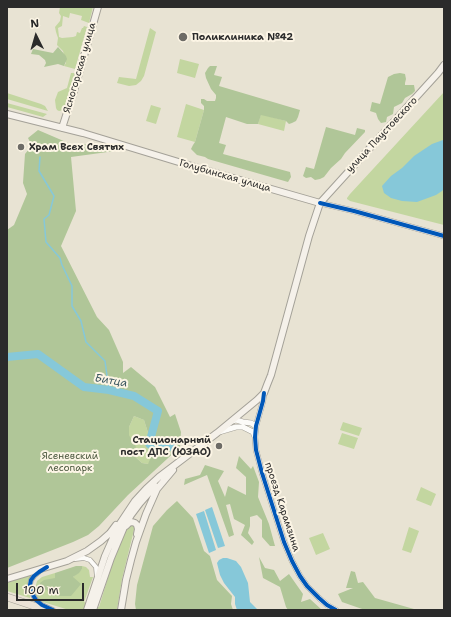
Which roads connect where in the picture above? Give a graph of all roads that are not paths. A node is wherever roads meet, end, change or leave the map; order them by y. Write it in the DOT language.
graph roads {
  1 [pos="98,7"];
  2 [pos="444,65"];
  3 [pos="7,114"];
  4 [pos="62,128"];
  5 [pos="320,203"];
  6 [pos="444,236"];
  7 [pos="264,393"];
  8 [pos="230,422"];
  9 [pos="256,426"];
  10 [pos="217,433"];
  11 [pos="255,437"];
  12 [pos="181,461"];
  13 [pos="130,507"];
  14 [pos="124,527"];
  15 [pos="136,542"];
  16 [pos="67,560"];
  17 [pos="47,567"];
  18 [pos="7,578"];
  19 [pos="97,579"];
  20 [pos="7,597"];
  21 [pos="93,600"];
  22 [pos="122,609"];
  23 [pos="46,610"];
  24 [pos="53,610"];
  25 [pos="87,610"];
  26 [pos="93,610"];
  27 [pos="336,610"];
  1 -- 4 [label="main road, Ясногорская улица"];
  2 -- 5 [label="main road, улица Паустовского"];
  3 -- 4 [label="main road, Голубинская улица"];
  4 -- 5 [label="main road, Голубинская улица"];
  5 -- 6 [label="street, Голубинская улица"];
  5 -- 7 [label="main road, проезд Карамзина"];
  7 -- 8 [label="main road"];
  7 -- 9 [label="street, проезд Карамзина"];
  8 -- 9 [label="street"];
  8 -- 10 [label="main road"];
  9 -- 11 [label="street, проезд Карамзина"];
  10 -- 11 [label="street"];
  10 -- 12 [label="main road"];
  11 -- 27 [label="street, проезд Карамзина"];
  12 -- 13 [label="main road"];
  12 -- 14 [label="main road"];
  12 -- 15 [label="main road"];
  13 -- 16 [label="main road"];
  13 -- 19 [label="main road"];
  14 -- 15 [label="main road"];
  14 -- 21 [label="main road"];
  15 -- 22 [label="main road"];
  16 -- 17 [label="main road"];
  16 -- 19 [label="street"];
  17 -- 18 [label="main road"];
  17 -- 24 [label="street"];
  19 -- 21 [label="main road"];
  20 -- 23 [label="highway"];
  21 -- 25 [label="main road"];
  21 -- 26 [label="main road"];
}
